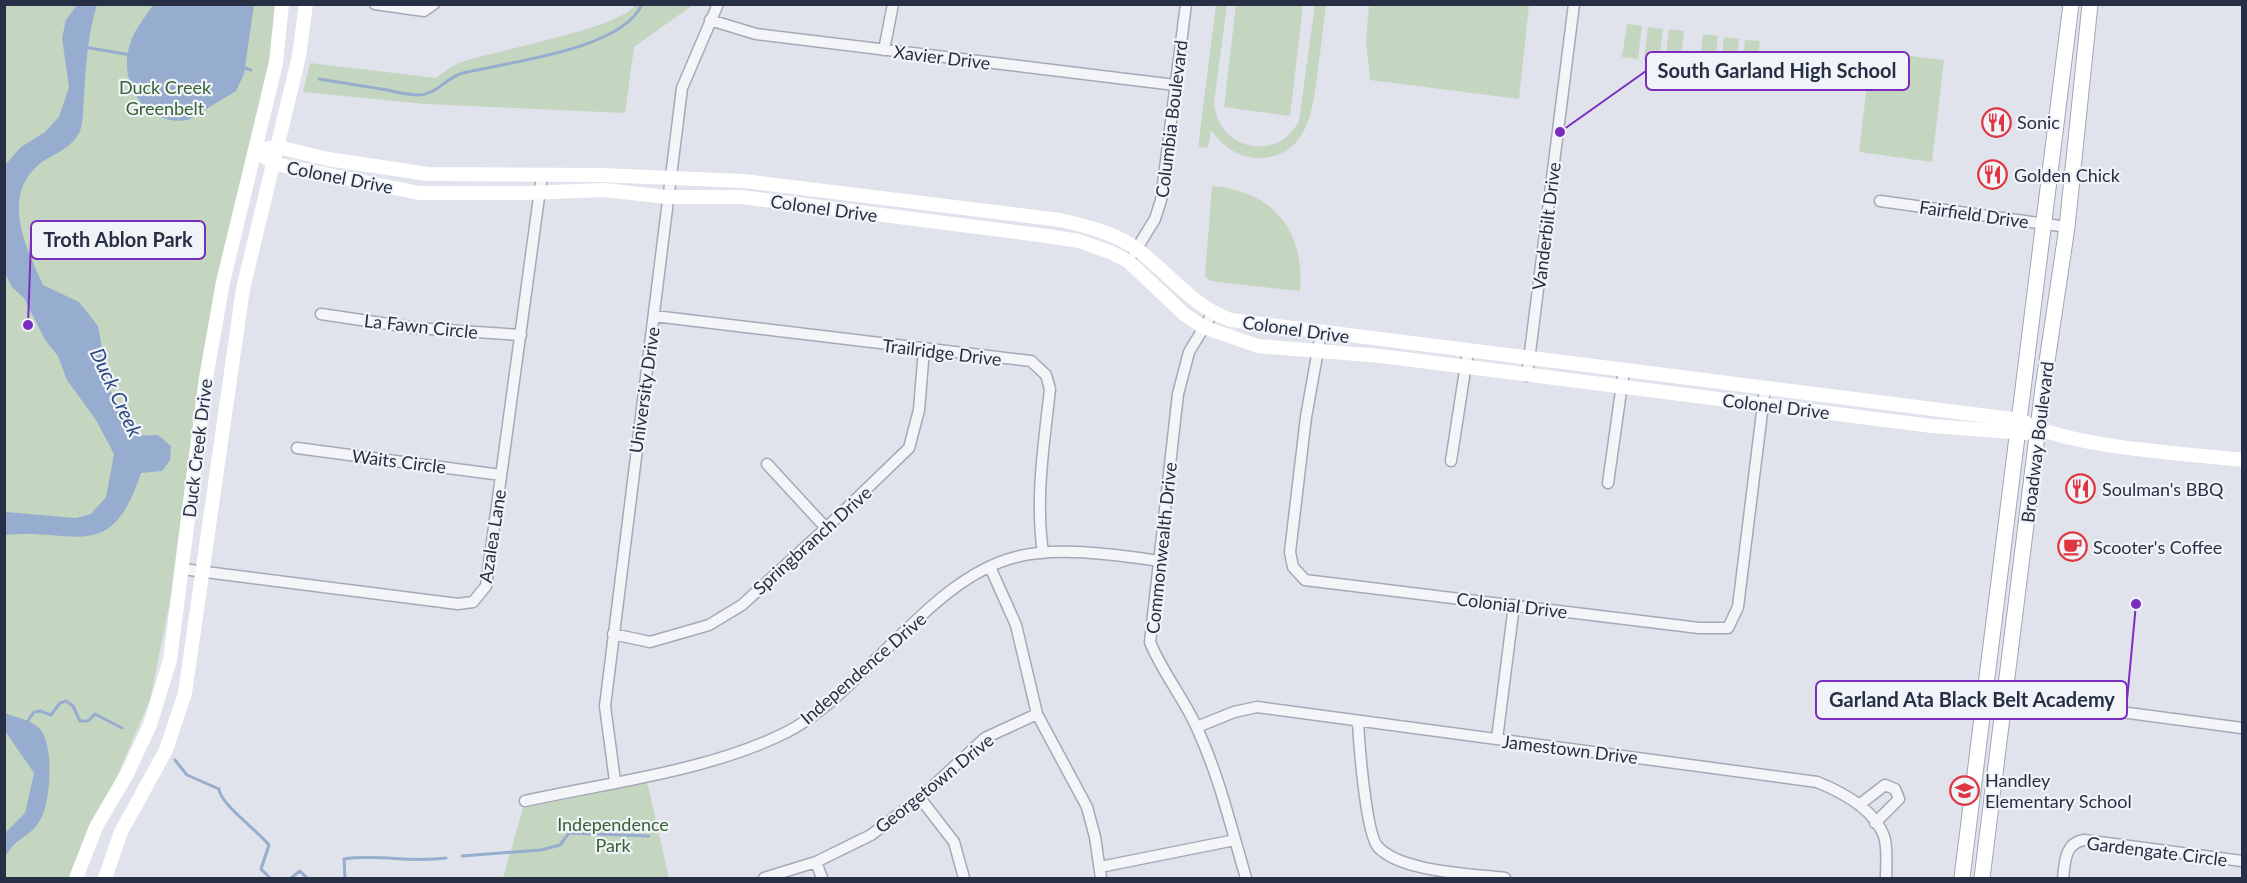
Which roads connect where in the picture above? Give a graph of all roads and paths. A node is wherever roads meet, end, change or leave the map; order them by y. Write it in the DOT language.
graph roads {
  1 [pos="282,4"];
  2 [pos="306,4"];
  3 [pos="375,4"];
  4 [pos="434,4"];
  5 [pos="718,4"];
  6 [pos="893,4"];
  7 [pos="1186,4"];
  8 [pos="1574,4"];
  9 [pos="2071,4"];
  10 [pos="2090,4"];
  11 [pos="710,20"];
  12 [pos="884,50"];
  13 [pos="2062,78"];
  14 [pos="2082,81"];
  15 [pos="1175,85"];
  16 [pos="278,147"];
  17 [pos="255,150"];
  18 [pos="274,164"];
  19 [pos="543,175"];
  20 [pos="670,177"];
  21 [pos="540,193"];
  22 [pos="667,196"];
  23 [pos="1880,201"];
  24 [pos="2044,224"];
  25 [pos="2067,227"];
  26 [pos="1137,249"];
  27 [pos="1128,261"];
  28 [pos="2034,308"];
  29 [pos="2055,312"];
  30 [pos="321,314"];
  31 [pos="1212,314"];
  32 [pos="654,316"];
  33 [pos="1203,327"];
  34 [pos="1321,333"];
  35 [pos="521,335"];
  36 [pos="924,349"];
  37 [pos="1468,351"];
  38 [pos="1318,352"];
  39 [pos="1530,357"];
  40 [pos="1465,367"];
  41 [pos="1624,370"];
  42 [pos="1527,376"];
  43 [pos="1621,388"];
  44 [pos="1765,388"];
  45 [pos="1764,404"];
  46 [pos="2019,427"];
  47 [pos="2039,430"];
  48 [pos="297,448"];
  49 [pos="2242,460"];
  50 [pos="1451,461"];
  51 [pos="766,464"];
  52 [pos="501,475"];
  53 [pos="1608,483"];
  54 [pos="826,528"];
  55 [pos="1042,553"];
  56 [pos="2003,558"];
  57 [pos="1160,561"];
  58 [pos="2022,562"];
  59 [pos="990,567"];
  60 [pos="182,569"];
  61 [pos="204,572"];
  62 [pos="1514,605"];
  63 [pos="613,634"];
  64 [pos="1985,694"];
  65 [pos="2005,697"];
  66 [pos="1037,714"];
  67 [pos="1358,722"];
  68 [pos="1197,727"];
  69 [pos="2242,728"];
  70 [pos="1497,739"];
  71 [pos="615,781"];
  72 [pos="920,798"];
  73 [pos="525,801"];
  74 [pos="1859,805"];
  75 [pos="1875,823"];
  76 [pos="1235,840"];
  77 [pos="2242,861"];
  78 [pos="816,862"];
  79 [pos="1100,867"];
  80 [pos="76,879"];
  81 [pos="105,879"];
  82 [pos="764,879"];
  83 [pos="822,879"];
  84 [pos="963,879"];
  85 [pos="1101,879"];
  86 [pos="1245,879"];
  87 [pos="1505,879"];
  88 [pos="1886,879"];
  89 [pos="1962,879"];
  90 [pos="1982,879"];
  91 [pos="2063,879"];
  1 -- 17 [label="street, Duck Creek Drive"];
  2 -- 16 [label="street, Duck Creek Drive"];
  3 -- 4 [label="street"];
  5 -- 11 [label="street, University Drive"];
  6 -- 12 [label="street"];
  7 -- 15 [label="street, Columbia Boulevard"];
  8 -- 39 [label="street, Vanderbilt Drive"];
  9 -- 13 [label="main road, Broadway Boulevard"];
  10 -- 14 [label="main road, Broadway Boulevard"];
  11 -- 12 [label="street, Xavier Drive"];
  11 -- 20 [label="street, University Drive"];
  12 -- 15 [label="street, Xavier Drive"];
  13 -- 14 [label="main road"];
  13 -- 24 [label="main road, Broadway Boulevard"];
  14 -- 25 [label="main road, Broadway Boulevard"];
  15 -- 26 [label="street, Columbia Boulevard"];
  16 -- 17 [label="street, Colonel Drive"];
  16 -- 18 [label="street, Duck Creek Drive"];
  16 -- 19 [label="street, Colonel Drive"];
  17 -- 18 [label="street, Colonel Drive"];
  17 -- 60 [label="street, Duck Creek Drive"];
  18 -- 21 [label="street, Colonel Drive"];
  18 -- 61 [label="street, Duck Creek Drive"];
  19 -- 20 [label="street, Colonel Drive"];
  19 -- 21 [label="street, Azalea Lane"];
  20 -- 22 [label="street, University Drive"];
  20 -- 26 [label="street, Colonel Drive"];
  21 -- 22 [label="street, Colonel Drive"];
  21 -- 35 [label="street, Azalea Lane"];
  22 -- 27 [label="street, Colonel Drive"];
  22 -- 32 [label="street, University Drive"];
  23 -- 24 [label="street, Fairfield Drive"];
  24 -- 25 [label="street, Fairfield Drive"];
  24 -- 28 [label="main road, Broadway Boulevard"];
  25 -- 29 [label="main road, Broadway Boulevard"];
  26 -- 27 [label="street, Columbia Boulevard"];
  26 -- 31 [label="street, Colonel Drive"];
  27 -- 33 [label="street, Colonel Drive"];
  28 -- 29 [label="main road"];
  28 -- 46 [label="main road, Broadway Boulevard"];
  29 -- 47 [label="main road, Broadway Boulevard"];
  30 -- 35 [label="street, La Fawn Circle"];
  31 -- 33 [label="street, Commonwealth Drive"];
  31 -- 34 [label="street, Colonel Drive"];
  32 -- 36 [label="street, Trailridge Drive"];
  32 -- 63 [label="street, University Drive"];
  33 -- 38 [label="street, Colonel Drive"];
  33 -- 57 [label="street, Commonwealth Drive"];
  34 -- 37 [label="street, Colonel Drive"];
  34 -- 38 [label="street, Colonial Drive"];
  35 -- 52 [label="street, Azalea Lane"];
  36 -- 54 [label="street, Springbranch Drive"];
  36 -- 55 [label="street, Trailridge Drive"];
  37 -- 39 [label="street, Colonel Drive"];
  37 -- 40 [label="street"];
  38 -- 40 [label="street, Colonel Drive"];
  38 -- 62 [label="street, Colonial Drive"];
  39 -- 41 [label="street, Colonel Drive"];
  39 -- 42 [label="street, Vanderbilt Drive"];
  40 -- 42 [label="street, Colonel Drive"];
  40 -- 50 [label="street"];
  41 -- 43 [label="street"];
  41 -- 44 [label="street, Colonel Drive"];
  42 -- 43 [label="street, Colonel Drive"];
  43 -- 45 [label="street, Colonel Drive"];
  43 -- 53 [label="street"];
  44 -- 45 [label="street, Colonial Drive"];
  44 -- 46 [label="street, Colonel Drive"];
  45 -- 46 [label="street, Colonel Drive"];
  45 -- 62 [label="street, Colonial Drive"];
  46 -- 47 [label="street, Colonel Drive"];
  46 -- 56 [label="main road, Broadway Boulevard"];
  47 -- 49 [label="street, Colonel Drive"];
  47 -- 58 [label="main road, Broadway Boulevard"];
  48 -- 52 [label="street, Waits Circle"];
  51 -- 54 [label="street"];
  52 -- 61 [label="street, Azalea Lane"];
  54 -- 63 [label="street, Springbranch Drive"];
  55 -- 57 [label="street, Independence Drive"];
  55 -- 59 [label="street, Independence Drive"];
  56 -- 58 [label="main road"];
  56 -- 64 [label="main road, Broadway Boulevard"];
  57 -- 68 [label="street, Commonwealth Drive"];
  58 -- 65 [label="main road, Broadway Boulevard"];
  59 -- 66 [label="street"];
  59 -- 71 [label="street, Independence Drive"];
  60 -- 61 [label="street, Azalea Lane"];
  60 -- 80 [label="street, Duck Creek Drive"];
  61 -- 81 [label="street, Duck Creek Drive"];
  62 -- 70 [label="street"];
  63 -- 71 [label="street, University Drive"];
  64 -- 65 [label="street"];
  64 -- 89 [label="main road, Broadway Boulevard"];
  65 -- 69 [label="street"];
  65 -- 90 [label="main road, Broadway Boulevard"];
  66 -- 72 [label="street, Georgetown Drive"];
  66 -- 79 [label="street"];
  67 -- 68 [label="street, Jamestown Drive"];
  67 -- 70 [label="street, Jamestown Drive"];
  67 -- 87 [label="street"];
  68 -- 76 [label="street, Commonwealth Drive"];
  70 -- 74 [label="street, Jamestown Drive"];
  71 -- 73 [label="street, Independence Drive"];
  72 -- 78 [label="street, Georgetown Drive"];
  72 -- 84 [label="street"];
  74 -- 75 [label="street, Jamestown Drive"];
  74 -- 75 [label="street"];
  75 -- 88 [label="street, Jamestown Drive"];
  76 -- 79 [label="street"];
  76 -- 86 [label="street, Commonwealth Drive"];
  77 -- 91 [label="street, Gardengate Circle"];
  78 -- 82 [label="street, Georgetown Drive"];
  78 -- 83 [label="street"];
  79 -- 85 [label="street"];
}
